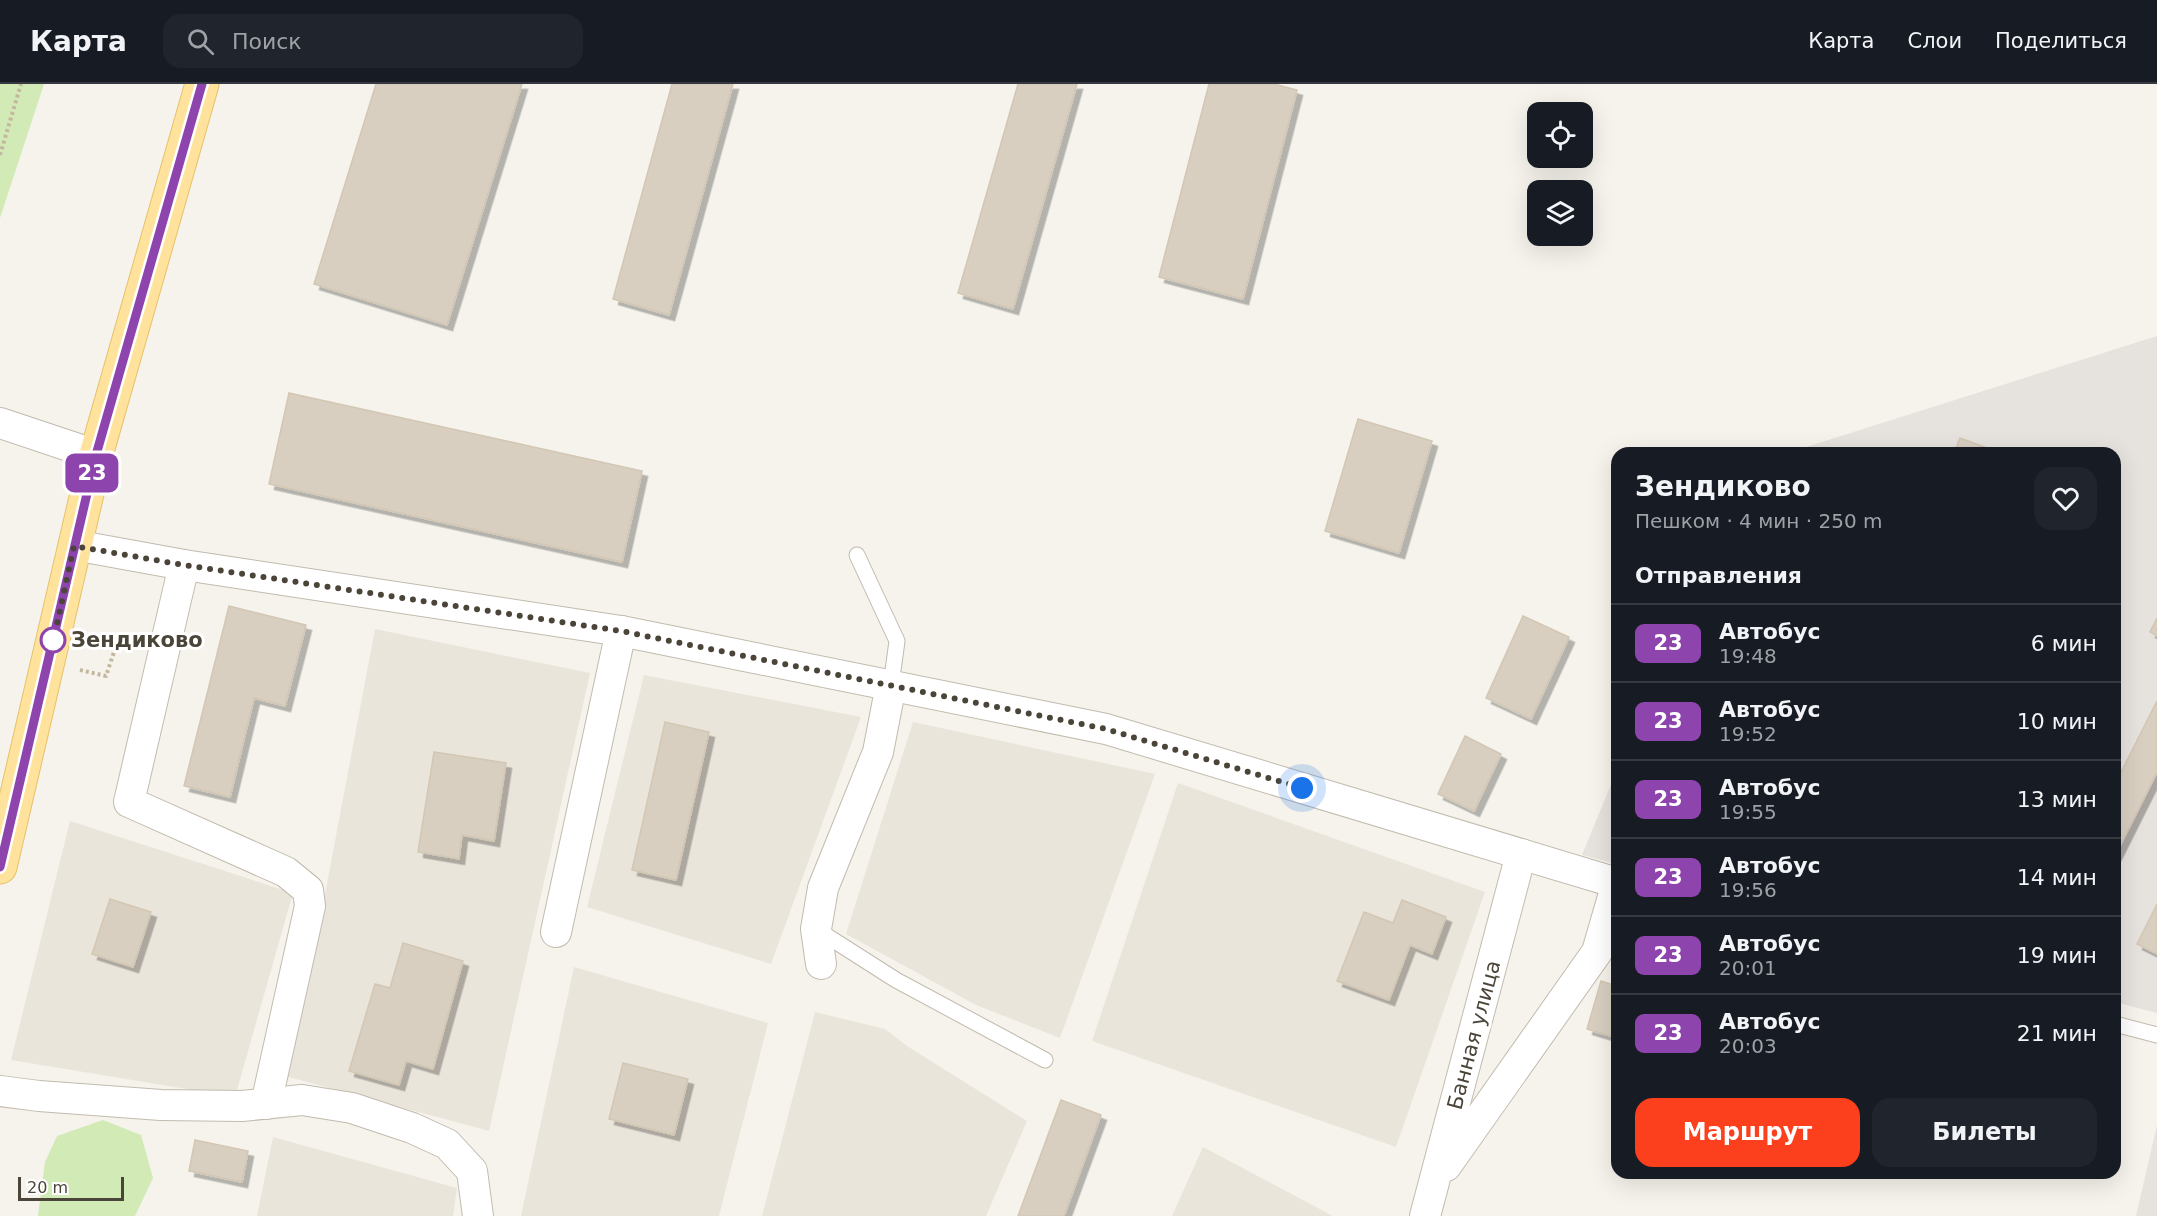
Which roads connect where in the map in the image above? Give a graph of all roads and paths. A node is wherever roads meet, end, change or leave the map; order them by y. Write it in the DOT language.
graph roads {
  1 [pos="21,84"];
  2 [pos="202,84"];
  3 [pos="0,155"];
  4 [pos="0,423"];
  5 [pos="96,455"];
  6 [pos="74,546"];
  7 [pos="857,555"];
  8 [pos="184,565"];
  9 [pos="621,631"];
  10 [pos="891,685"];
  11 [pos="1521,854"];
  12 [pos="0,867"];
  13 [pos="1611,881"];
  14 [pos="1611,904"];
  15 [pos="816,929"];
  16 [pos="556,932"];
  17 [pos="821,964"];
  18 [pos="2121,1026"];
  19 [pos="2157,1035"];
  20 [pos="1045,1060"];
  21 [pos="0,1091"];
  22 [pos="266,1104"];
  23 [pos="1436,1180"];
  24 [pos="478,1216"];
  25 [pos="1425,1216"];
  1 -- 3 [label="path"];
  2 -- 5 [label="main road"];
  4 -- 5 [label="street"];
  5 -- 6 [label="main road"];
  6 -- 8 [label="street"];
  6 -- 12 [label="main road"];
  7 -- 10 [label="lane"];
  8 -- 9 [label="street"];
  8 -- 22 [label="street"];
  9 -- 10 [label="street"];
  9 -- 16 [label="street"];
  10 -- 11 [label="street"];
  10 -- 15 [label="street"];
  11 -- 13 [label="street"];
  11 -- 23 [label="street, Банная улица"];
  14 -- 23 [label="street"];
  15 -- 17 [label="street"];
  15 -- 20 [label="lane"];
  18 -- 19 [label="lane"];
  21 -- 22 [label="street"];
  22 -- 24 [label="street"];
  23 -- 25 [label="street, Банная улица"];
}
